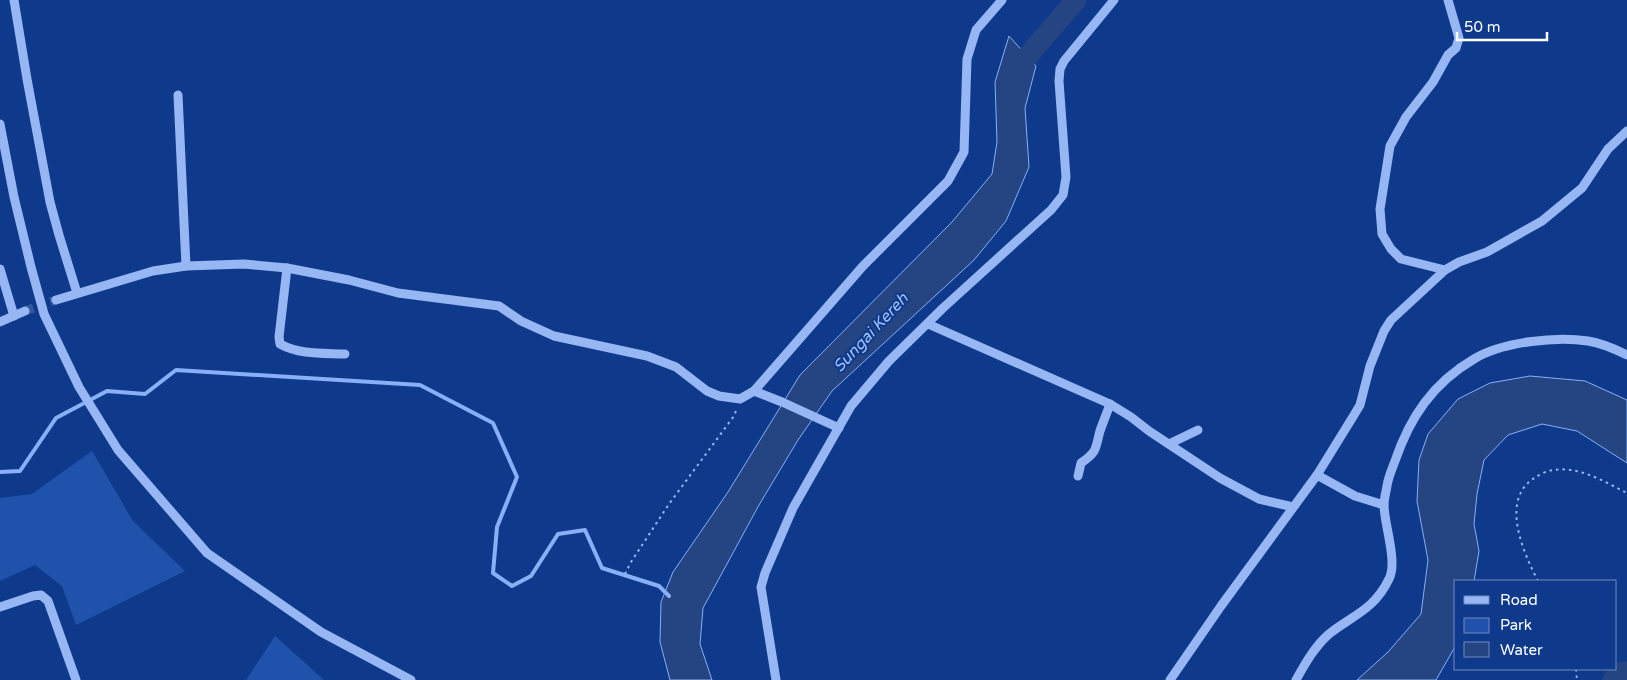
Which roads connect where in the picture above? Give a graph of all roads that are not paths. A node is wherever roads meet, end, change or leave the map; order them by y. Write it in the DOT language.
graph roads {
  1 [pos="14,0"];
  2 [pos="1002,0"];
  3 [pos="1114,0"];
  4 [pos="1448,0"];
  5 [pos="178,94"];
  6 [pos="0,124"];
  7 [pos="1627,131"];
  8 [pos="186,266"];
  9 [pos="0,268"];
  10 [pos="287,268"];
  11 [pos="1445,270"];
  12 [pos="77,293"];
  13 [pos="56,300"];
  14 [pos="25,311"];
  15 [pos="14,316"];
  16 [pos="0,322"];
  17 [pos="928,324"];
  18 [pos="345,354"];
  19 [pos="1627,355"];
  20 [pos="754,391"];
  21 [pos="1110,404"];
  22 [pos="835,426"];
  23 [pos="1198,430"];
  24 [pos="1169,444"];
  25 [pos="1317,475"];
  26 [pos="1078,476"];
  27 [pos="1384,505"];
  28 [pos="1293,507"];
  29 [pos="0,607"];
  30 [pos="76,680"];
  31 [pos="410,680"];
  32 [pos="776,680"];
  33 [pos="1170,680"];
  34 [pos="1296,680"];
  1 -- 12 [label="street"];
  2 -- 20 [label="street"];
  3 -- 17 [label="street"];
  4 -- 11 [label="street"];
  5 -- 8 [label="street"];
  6 -- 31 [label="street"];
  7 -- 11 [label="street"];
  8 -- 10 [label="street"];
  8 -- 12 [label="street"];
  9 -- 15 [label="street"];
  10 -- 18 [label="street"];
  10 -- 20 [label="street"];
  11 -- 25 [label="street"];
  12 -- 13 [label="street"];
  14 -- 15 [label="street"];
  15 -- 16 [label="street"];
  17 -- 21 [label="street"];
  17 -- 22 [label="street"];
  19 -- 27 [label="street"];
  20 -- 22 [label="street"];
  21 -- 24 [label="street"];
  21 -- 26 [label="street"];
  22 -- 32 [label="street"];
  23 -- 24 [label="street"];
  24 -- 28 [label="street"];
  25 -- 27 [label="street"];
  25 -- 28 [label="street"];
  27 -- 34 [label="street"];
  28 -- 33 [label="street"];
  29 -- 30 [label="street"];
}
